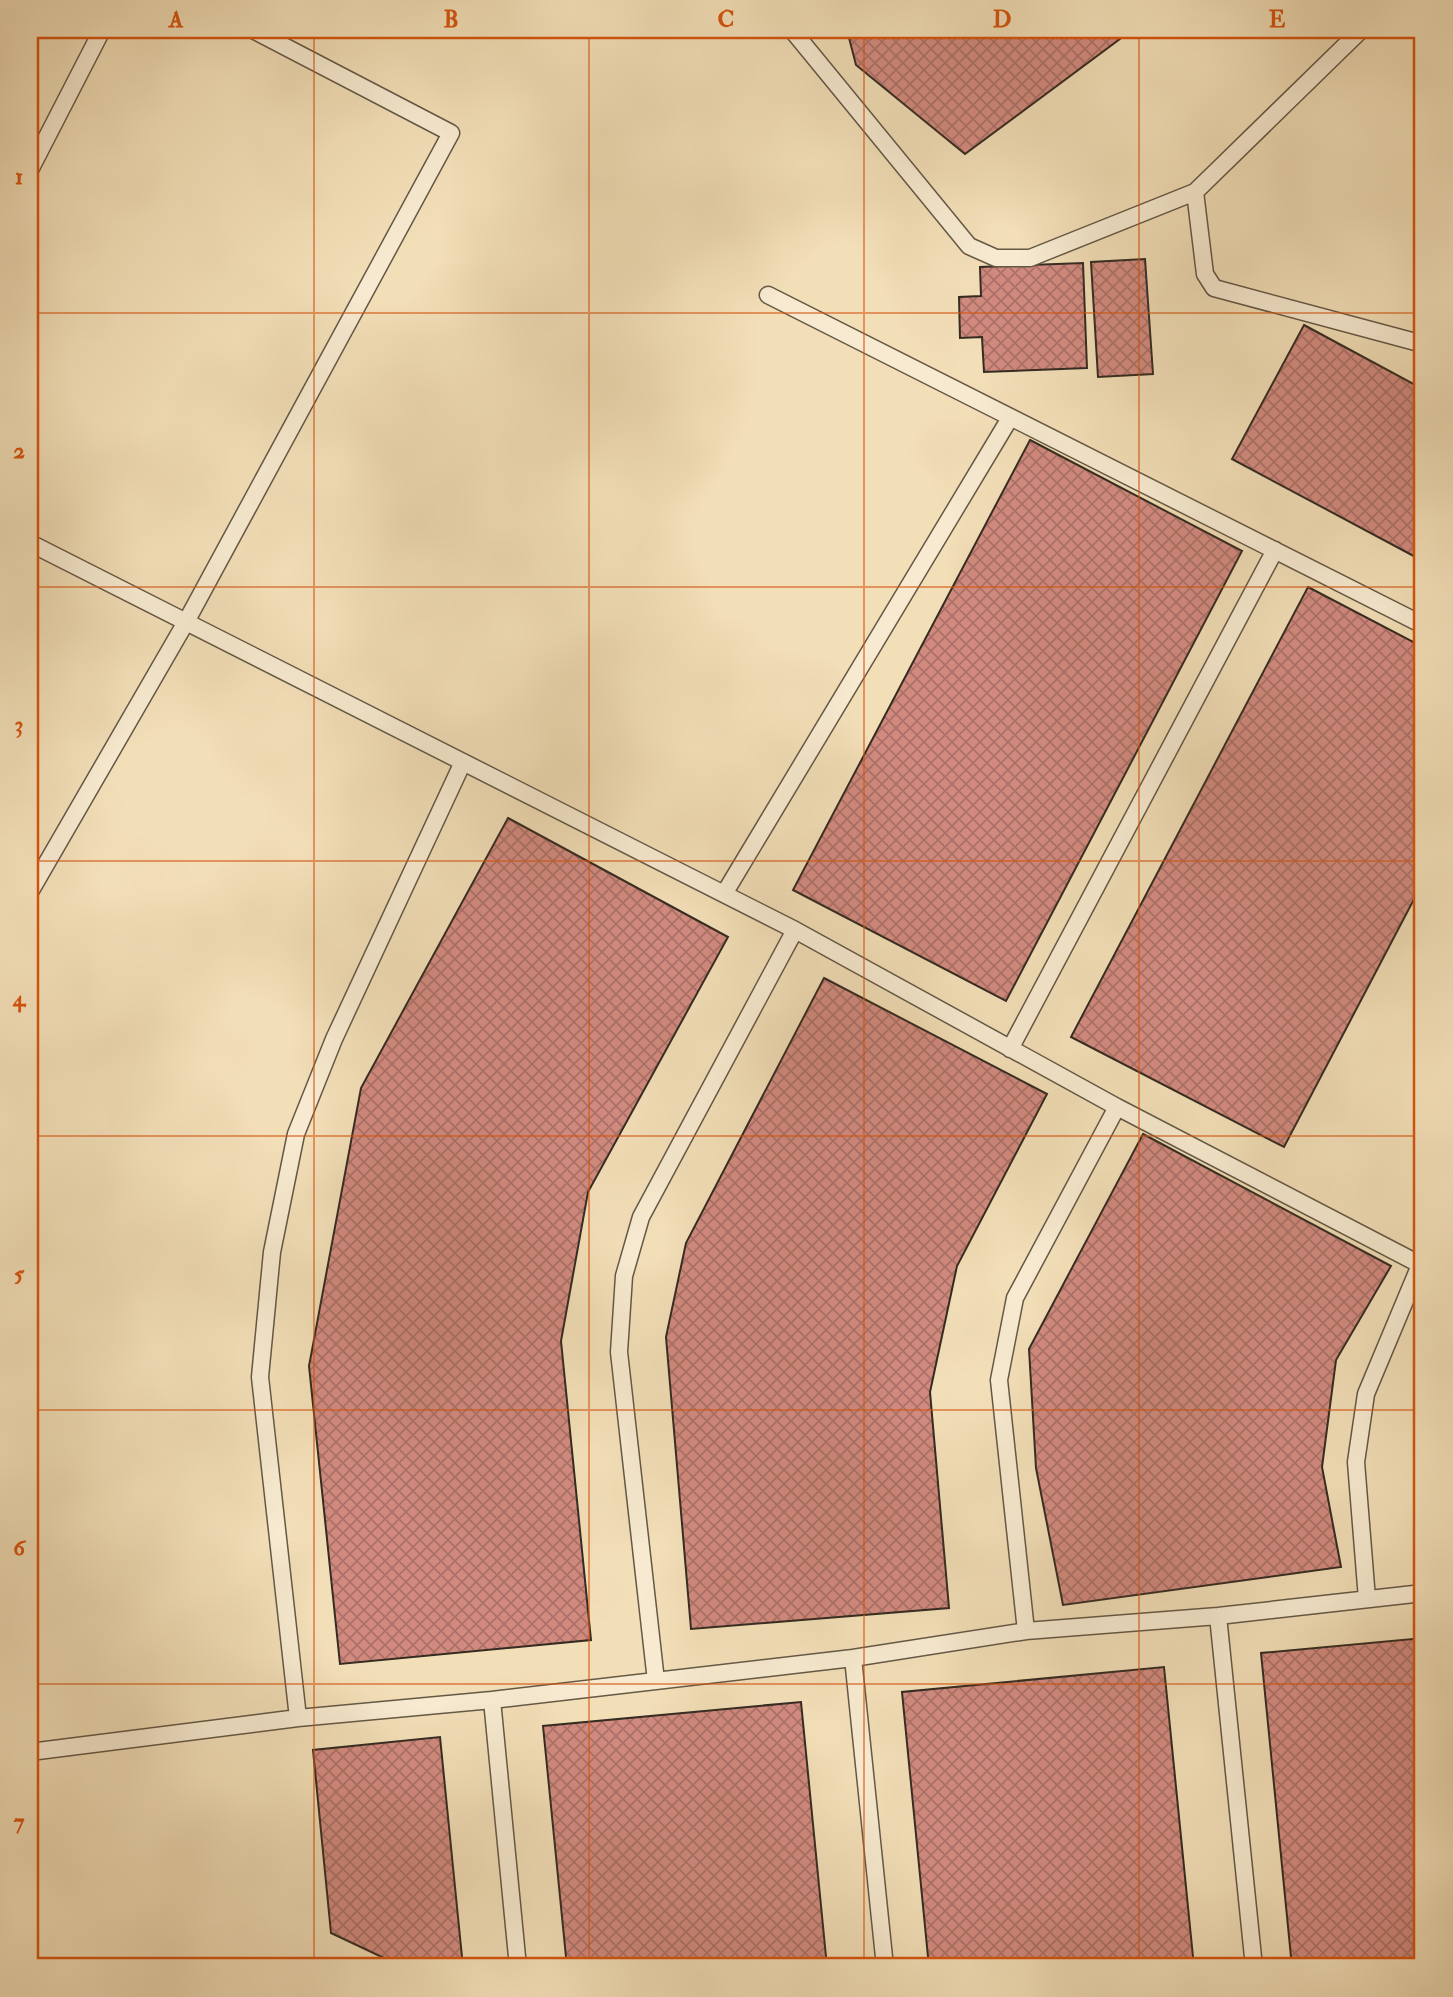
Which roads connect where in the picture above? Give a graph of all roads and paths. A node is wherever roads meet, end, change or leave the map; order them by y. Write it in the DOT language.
graph roads {
  1 [pos="102,30"];
  2 [pos="253,30"];
  3 [pos="792,30"];
  4 [pos="1361,30"];
  5 [pos="30,170"];
  6 [pos="1195,192"];
  7 [pos="768,295"];
  8 [pos="1423,344"];
  9 [pos="1010,418"];
  10 [pos="30,543"];
  11 [pos="1275,550"];
  12 [pos="187,622"];
  13 [pos="1423,625"];
  14 [pos="463,761"];
  15 [pos="30,892"];
  16 [pos="724,894"];
  17 [pos="795,930"];
  18 [pos="1010,1049"];
  19 [pos="1117,1107"];
  20 [pos="1421,1266"];
  21 [pos="1423,1592"];
  22 [pos="1367,1599"];
  23 [pos="1218,1616"];
  24 [pos="1026,1631"];
  25 [pos="853,1658"];
  26 [pos="656,1681"];
  27 [pos="492,1700"];
  28 [pos="298,1718"];
  29 [pos="30,1752"];
  30 [pos="518,1967"];
  31 [pos="885,1967"];
  32 [pos="1254,1967"];
  1 -- 5 [label="lane"];
  2 -- 12 [label="lane"];
  3 -- 6 [label="lane"];
  4 -- 6 [label="lane"];
  6 -- 8 [label="lane"];
  7 -- 9 [label="lane"];
  9 -- 11 [label="lane"];
  9 -- 16 [label="lane"];
  10 -- 12 [label="lane"];
  11 -- 13 [label="lane"];
  11 -- 18 [label="lane"];
  12 -- 14 [label="lane"];
  12 -- 15 [label="lane"];
  14 -- 16 [label="lane"];
  14 -- 28 [label="lane"];
  16 -- 17 [label="lane"];
  17 -- 18 [label="lane"];
  17 -- 26 [label="lane"];
  18 -- 19 [label="lane"];
  19 -- 20 [label="lane"];
  19 -- 24 [label="lane"];
  20 -- 22 [label="lane"];
  21 -- 22 [label="lane"];
  22 -- 23 [label="lane"];
  23 -- 24 [label="lane"];
  23 -- 32 [label="lane"];
  24 -- 25 [label="lane"];
  25 -- 26 [label="lane"];
  25 -- 31 [label="lane"];
  26 -- 27 [label="lane"];
  27 -- 28 [label="lane"];
  27 -- 30 [label="lane"];
  28 -- 29 [label="lane"];
}
